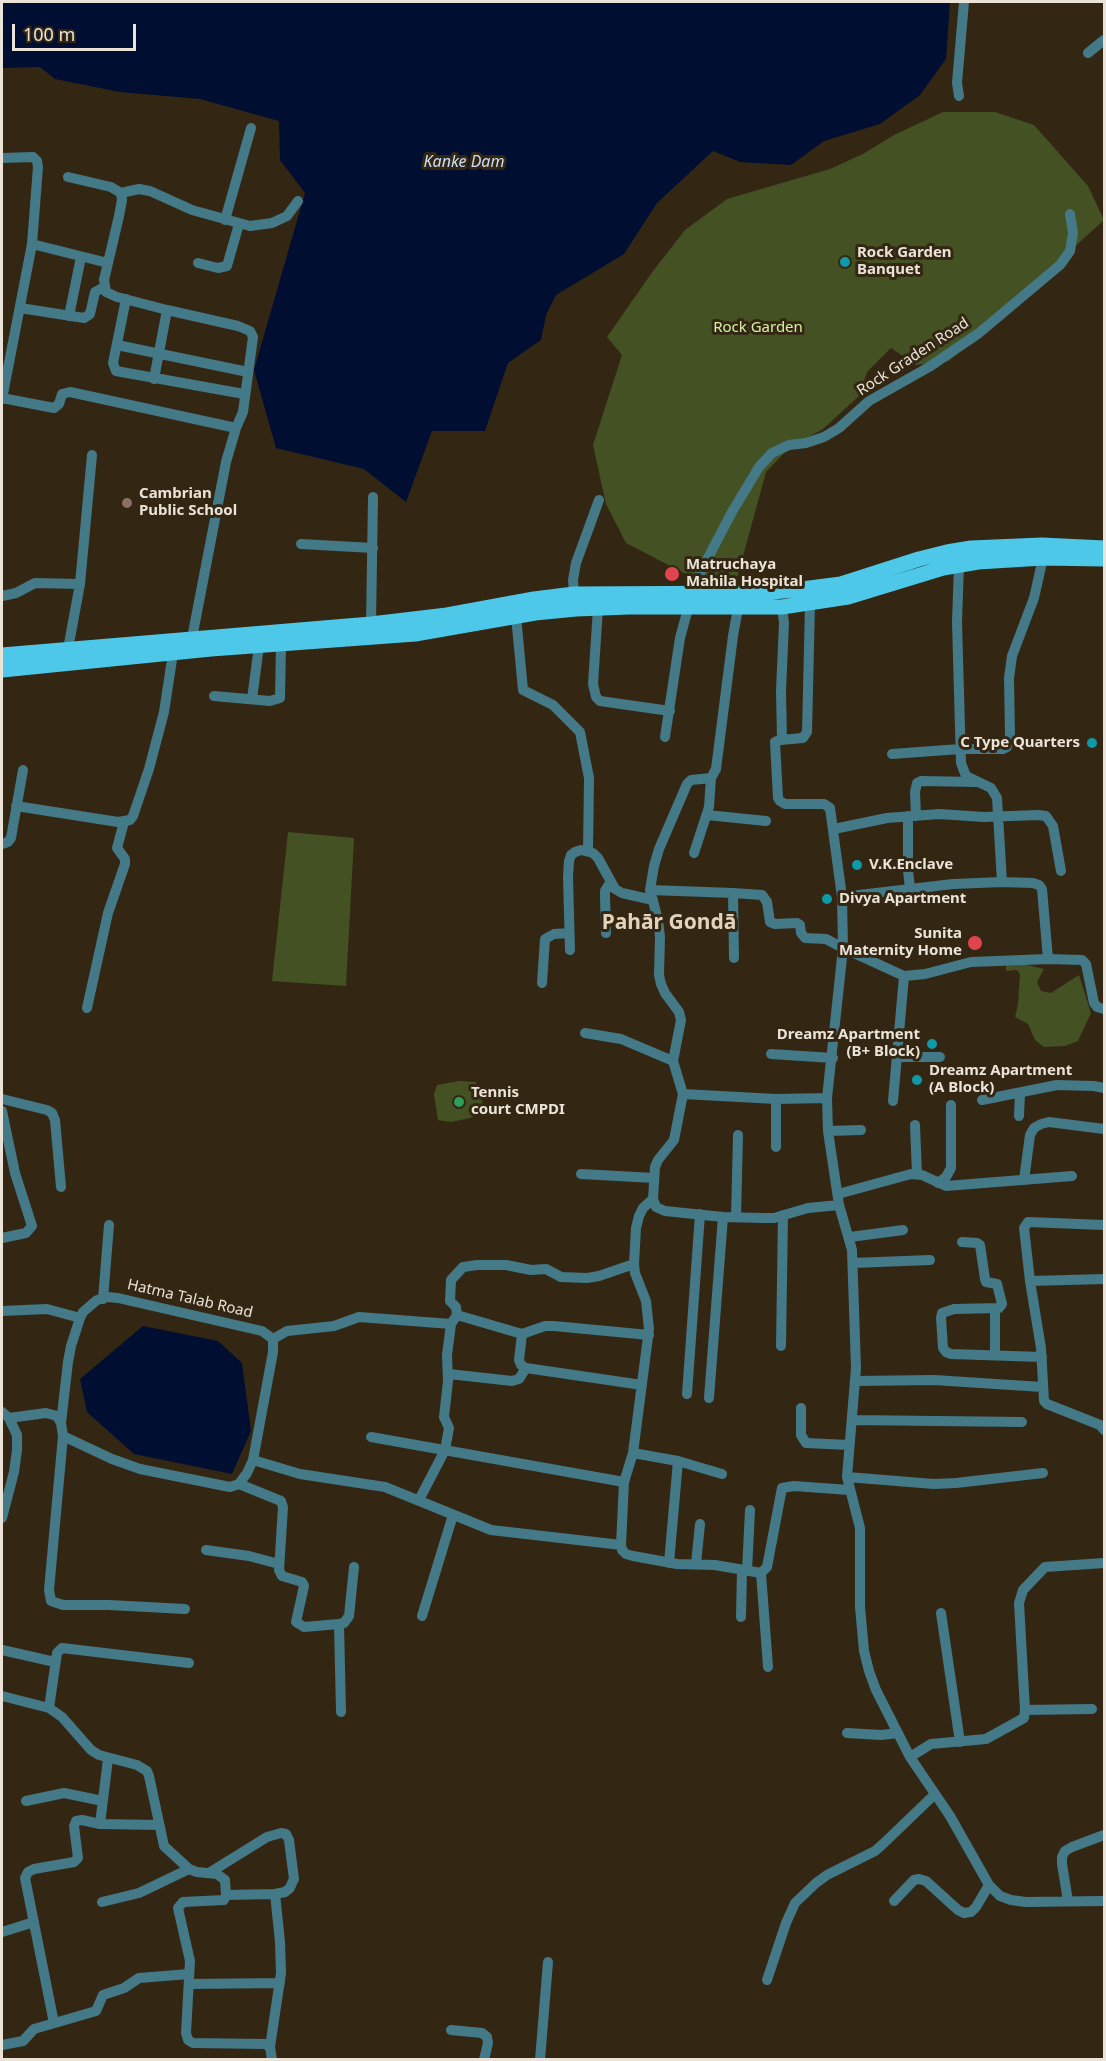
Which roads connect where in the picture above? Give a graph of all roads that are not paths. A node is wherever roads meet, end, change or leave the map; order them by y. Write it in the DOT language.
graph roads {
  1 [pos="964,2"];
  2 [pos="1104,40"];
  3 [pos="1088,53"];
  4 [pos="959,96"];
  5 [pos="251,128"];
  6 [pos="2,158"];
  7 [pos="68,177"];
  8 [pos="121,193"];
  9 [pos="298,201"];
  10 [pos="1070,214"];
  11 [pos="225,220"];
  12 [pos="239,224"];
  13 [pos="32,244"];
  14 [pos="81,257"];
  15 [pos="198,263"];
  16 [pos="108,264"];
  17 [pos="104,287"];
  18 [pos="126,299"];
  19 [pos="20,308"];
  20 [pos="167,310"];
  21 [pos="69,316"];
  22 [pos="117,345"];
  23 [pos="159,354"];
  24 [pos="248,372"];
  25 [pos="154,378"];
  26 [pos="244,394"];
  27 [pos="2,398"];
  28 [pos="236,428"];
  29 [pos="92,455"];
  30 [pos="373,497"];
  31 [pos="599,500"];
  32 [pos="301,544"];
  33 [pos="373,548"];
  34 [pos="1104,548"];
  35 [pos="1042,558"];
  36 [pos="1104,559"];
  37 [pos="959,565"];
  38 [pos="80,584"];
  39 [pos="574,594"];
  40 [pos="2,596"];
  41 [pos="690,600"];
  42 [pos="810,604"];
  43 [pos="782,607"];
  44 [pos="598,608"];
  45 [pos="738,608"];
  46 [pos="516,616"];
  47 [pos="371,624"];
  48 [pos="192,638"];
  49 [pos="280,644"];
  50 [pos="259,646"];
  51 [pos="68,650"];
  52 [pos="173,653"];
  53 [pos="2,655"];
  54 [pos="2,670"];
  55 [pos="214,696"];
  56 [pos="252,699"];
  57 [pos="670,711"];
  58 [pos="665,737"];
  59 [pos="782,740"];
  60 [pos="960,749"];
  61 [pos="892,754"];
  62 [pos="23,770"];
  63 [pos="711,778"];
  64 [pos="977,782"];
  65 [pos="16,806"];
  66 [pos="707,815"];
  67 [pos="912,816"];
  68 [pos="999,816"];
  69 [pos="766,821"];
  70 [pos="124,822"];
  71 [pos="834,829"];
  72 [pos="2,844"];
  73 [pos="588,851"];
  74 [pos="694,853"];
  75 [pos="1061,872"];
  76 [pos="1002,882"];
  77 [pos="610,883"];
  78 [pos="910,889"];
  79 [pos="733,893"];
  80 [pos="652,895"];
  81 [pos="842,897"];
  82 [pos="569,933"];
  83 [pos="606,933"];
  84 [pos="843,948"];
  85 [pos="570,950"];
  86 [pos="734,958"];
  87 [pos="1048,959"];
  88 [pos="904,976"];
  89 [pos="542,983"];
  90 [pos="87,1008"];
  91 [pos="1104,1009"];
  92 [pos="585,1033"];
  93 [pos="771,1054"];
  94 [pos="897,1057"];
  95 [pos="940,1057"];
  96 [pos="833,1058"];
  97 [pos="673,1060"];
  98 [pos="1104,1088"];
  99 [pos="1020,1093"];
  100 [pos="683,1094"];
  101 [pos="827,1098"];
  102 [pos="776,1099"];
  103 [pos="2,1100"];
  104 [pos="982,1100"];
  105 [pos="893,1101"];
  106 [pos="951,1105"];
  107 [pos="2,1111"];
  108 [pos="1018,1116"];
  109 [pos="915,1125"];
  110 [pos="1104,1129"];
  111 [pos="861,1130"];
  112 [pos="828,1131"];
  113 [pos="738,1135"];
  114 [pos="776,1147"];
  115 [pos="581,1174"];
  116 [pos="917,1174"];
  117 [pos="1072,1176"];
  118 [pos="654,1178"];
  119 [pos="1024,1180"];
  120 [pos="938,1183"];
  121 [pos="61,1187"];
  122 [pos="838,1194"];
  123 [pos="653,1199"];
  124 [pos="839,1205"];
  125 [pos="700,1214"];
  126 [pos="783,1215"];
  127 [pos="723,1217"];
  128 [pos="736,1217"];
  129 [pos="109,1225"];
  130 [pos="1104,1225"];
  131 [pos="903,1230"];
  132 [pos="850,1237"];
  133 [pos="2,1239"];
  134 [pos="962,1242"];
  135 [pos="930,1260"];
  136 [pos="853,1263"];
  137 [pos="634,1264"];
  138 [pos="1104,1278"];
  139 [pos="1030,1281"];
  140 [pos="102,1299"];
  141 [pos="995,1308"];
  142 [pos="2,1311"];
  143 [pos="80,1318"];
  144 [pos="454,1320"];
  145 [pos="522,1334"];
  146 [pos="649,1335"];
  147 [pos="273,1339"];
  148 [pos="781,1346"];
  149 [pos="995,1355"];
  150 [pos="1042,1357"];
  151 [pos="526,1368"];
  152 [pos="449,1374"];
  153 [pos="855,1381"];
  154 [pos="642,1385"];
  155 [pos="1042,1387"];
  156 [pos="687,1394"];
  157 [pos="709,1398"];
  158 [pos="801,1408"];
  159 [pos="5,1415"];
  160 [pos="852,1420"];
  161 [pos="1022,1422"];
  162 [pos="61,1423"];
  163 [pos="1104,1430"];
  164 [pos="63,1436"];
  165 [pos="371,1437"];
  166 [pos="849,1444"];
  167 [pos="445,1450"];
  168 [pos="633,1453"];
  169 [pos="253,1460"];
  170 [pos="678,1461"];
  171 [pos="1043,1473"];
  172 [pos="722,1474"];
  173 [pos="847,1477"];
  174 [pos="624,1482"];
  175 [pos="239,1484"];
  176 [pos="849,1490"];
  177 [pos="418,1500"];
  178 [pos="750,1510"];
  179 [pos="453,1515"];
  180 [pos="2,1518"];
  181 [pos="700,1524"];
  182 [pos="621,1545"];
  183 [pos="206,1550"];
  184 [pos="669,1563"];
  185 [pos="1104,1563"];
  186 [pos="279,1564"];
  187 [pos="696,1564"];
  188 [pos="354,1567"];
  189 [pos="744,1571"];
  190 [pos="761,1574"];
  191 [pos="185,1609"];
  192 [pos="941,1613"];
  193 [pos="422,1616"];
  194 [pos="741,1617"];
  195 [pos="339,1624"];
  196 [pos="2,1650"];
  197 [pos="55,1662"];
  198 [pos="189,1663"];
  199 [pos="768,1667"];
  200 [pos="2,1696"];
  201 [pos="49,1708"];
  202 [pos="1092,1709"];
  203 [pos="1025,1710"];
  204 [pos="341,1712"];
  205 [pos="847,1733"];
  206 [pos="898,1733"];
  207 [pos="960,1742"];
  208 [pos="910,1757"];
  209 [pos="108,1759"];
  210 [pos="934,1794"];
  211 [pos="26,1801"];
  212 [pos="103,1802"];
  213 [pos="100,1824"];
  214 [pos="159,1825"];
  215 [pos="1104,1835"];
  216 [pos="189,1869"];
  217 [pos="209,1873"];
  218 [pos="989,1885"];
  219 [pos="275,1893"];
  220 [pos="226,1895"];
  221 [pos="894,1901"];
  222 [pos="1068,1901"];
  223 [pos="1104,1901"];
  224 [pos="102,1902"];
  225 [pos="34,1922"];
  226 [pos="2,1932"];
  227 [pos="548,1962"];
  228 [pos="189,1979"];
  229 [pos="767,1980"];
  230 [pos="280,1983"];
  231 [pos="54,2023"];
  232 [pos="451,2030"];
  233 [pos="2,2045"];
  234 [pos="270,2047"];
  235 [pos="272,2060"];
  236 [pos="483,2060"];
  237 [pos="540,2060"];
  1 -- 4 [label="street"];
  2 -- 3 [label="street"];
  5 -- 11 [label="street"];
  6 -- 13 [label="street"];
  7 -- 8 [label="street"];
  8 -- 11 [label="street"];
  8 -- 16 [label="street"];
  9 -- 12 [label="street"];
  10 -- 41 [label="street, Rock Graden Road"];
  11 -- 12 [label="street"];
  12 -- 15 [label="street"];
  13 -- 14 [label="street"];
  13 -- 19 [label="street"];
  14 -- 16 [label="street"];
  14 -- 21 [label="street"];
  16 -- 17 [label="street"];
  17 -- 18 [label="street"];
  17 -- 21 [label="street"];
  18 -- 20 [label="street"];
  18 -- 22 [label="street"];
  19 -- 21 [label="street"];
  19 -- 27 [label="street"];
  20 -- 23 [label="street"];
  20 -- 24 [label="street"];
  22 -- 23 [label="street"];
  22 -- 25 [label="street"];
  23 -- 24 [label="street"];
  23 -- 25 [label="street"];
  24 -- 26 [label="street"];
  25 -- 26 [label="street"];
  26 -- 28 [label="street"];
  27 -- 28 [label="street"];
  28 -- 48 [label="street"];
  29 -- 38 [label="street"];
  30 -- 33 [label="street"];
  31 -- 39 [label="street"];
  32 -- 33 [label="street"];
  33 -- 47 [label="street"];
  34 -- 41 [label="main road"];
  35 -- 36 [label="main road"];
  35 -- 37 [label="main road"];
  35 -- 60 [label="street"];
  37 -- 42 [label="main road"];
  37 -- 60 [label="street"];
  38 -- 40 [label="street"];
  38 -- 51 [label="street"];
  39 -- 41 [label="main road"];
  39 -- 47 [label="main road"];
  41 -- 44 [label="main road"];
  41 -- 45 [label="main road"];
  41 -- 57 [label="street, Rock Graden Road"];
  42 -- 43 [label="main road"];
  42 -- 59 [label="street"];
  43 -- 45 [label="main road"];
  43 -- 59 [label="street"];
  44 -- 46 [label="main road"];
  44 -- 57 [label="street"];
  45 -- 63 [label="street"];
  46 -- 49 [label="main road"];
  46 -- 73 [label="street"];
  47 -- 48 [label="main road"];
  48 -- 51 [label="main road"];
  49 -- 50 [label="main road"];
  49 -- 56 [label="street"];
  50 -- 52 [label="main road"];
  50 -- 56 [label="street"];
  51 -- 53 [label="main road"];
  52 -- 54 [label="main road"];
  52 -- 70 [label="street"];
  55 -- 56 [label="street"];
  57 -- 58 [label="street, Rock Graden Road"];
  59 -- 71 [label="street"];
  60 -- 61 [label="street"];
  60 -- 64 [label="street"];
  62 -- 65 [label="street"];
  63 -- 66 [label="street"];
  63 -- 80 [label="street"];
  64 -- 67 [label="street"];
  64 -- 68 [label="street"];
  65 -- 70 [label="street"];
  65 -- 72 [label="street"];
  66 -- 69 [label="street"];
  66 -- 74 [label="street"];
  67 -- 68 [label="street"];
  67 -- 71 [label="street"];
  67 -- 78 [label="street"];
  68 -- 75 [label="street"];
  68 -- 76 [label="street"];
  70 -- 90 [label="street"];
  71 -- 81 [label="street"];
  73 -- 77 [label="street"];
  73 -- 82 [label="street"];
  76 -- 78 [label="street"];
  76 -- 87 [label="street"];
  77 -- 80 [label="street"];
  77 -- 83 [label="street"];
  78 -- 81 [label="street"];
  79 -- 80 [label="street"];
  79 -- 84 [label="street"];
  79 -- 86 [label="street"];
  80 -- 97 [label="street"];
  81 -- 84 [label="street"];
  82 -- 85 [label="street"];
  82 -- 89 [label="street"];
  84 -- 88 [label="street"];
  84 -- 96 [label="street"];
  87 -- 88 [label="street"];
  87 -- 91 [label="street"];
  88 -- 94 [label="street"];
  92 -- 97 [label="street"];
  93 -- 96 [label="street"];
  94 -- 95 [label="street"];
  94 -- 105 [label="street"];
  96 -- 101 [label="street"];
  97 -- 100 [label="street"];
  98 -- 99 [label="street"];
  99 -- 104 [label="street"];
  99 -- 108 [label="street"];
  100 -- 102 [label="street"];
  100 -- 118 [label="street"];
  101 -- 102 [label="street"];
  101 -- 112 [label="street"];
  102 -- 114 [label="street"];
  103 -- 121 [label="street"];
  106 -- 120 [label="street"];
  107 -- 133 [label="street"];
  109 -- 116 [label="street"];
  110 -- 119 [label="street"];
  111 -- 112 [label="street"];
  112 -- 122 [label="street"];
  113 -- 128 [label="street"];
  115 -- 118 [label="street"];
  116 -- 120 [label="street"];
  116 -- 122 [label="street"];
  117 -- 119 [label="street"];
  118 -- 123 [label="street"];
  119 -- 120 [label="street"];
  122 -- 124 [label="street"];
  123 -- 125 [label="street"];
  123 -- 137 [label="street"];
  124 -- 126 [label="street"];
  124 -- 132 [label="street"];
  125 -- 127 [label="street"];
  125 -- 156 [label="street"];
  126 -- 128 [label="street"];
  126 -- 148 [label="street"];
  127 -- 128 [label="street"];
  127 -- 157 [label="street"];
  129 -- 140 [label="street"];
  130 -- 139 [label="street"];
  131 -- 132 [label="street"];
  132 -- 136 [label="street"];
  134 -- 141 [label="street"];
  135 -- 136 [label="street"];
  136 -- 153 [label="street"];
  137 -- 144 [label="street"];
  137 -- 146 [label="street"];
  138 -- 139 [label="street"];
  139 -- 150 [label="street"];
  140 -- 143 [label="street"];
  140 -- 147 [label="street, Hatma Talab Road"];
  141 -- 149 [label="street"];
  141 -- 149 [label="street"];
  142 -- 143 [label="street"];
  143 -- 162 [label="street"];
  144 -- 145 [label="street"];
  144 -- 147 [label="street"];
  144 -- 152 [label="street"];
  145 -- 146 [label="street"];
  145 -- 151 [label="street"];
  146 -- 154 [label="street"];
  147 -- 169 [label="street"];
  149 -- 150 [label="street"];
  150 -- 155 [label="street"];
  151 -- 152 [label="street"];
  151 -- 154 [label="street"];
  152 -- 167 [label="street"];
  153 -- 155 [label="street"];
  153 -- 160 [label="street"];
  154 -- 168 [label="street"];
  155 -- 163 [label="street"];
  158 -- 166 [label="street"];
  159 -- 162 [label="street"];
  159 -- 180 [label="street"];
  160 -- 161 [label="street"];
  160 -- 166 [label="street"];
  162 -- 164 [label="street"];
  164 -- 175 [label="street"];
  164 -- 191 [label="street"];
  165 -- 167 [label="street"];
  166 -- 173 [label="street"];
  167 -- 174 [label="street"];
  167 -- 177 [label="street"];
  168 -- 170 [label="street"];
  168 -- 174 [label="street"];
  169 -- 175 [label="street"];
  169 -- 177 [label="street"];
  170 -- 172 [label="street"];
  170 -- 184 [label="street"];
  171 -- 173 [label="street"];
  173 -- 176 [label="street"];
  174 -- 182 [label="street"];
  175 -- 186 [label="street"];
  176 -- 190 [label="street"];
  176 -- 206 [label="street"];
  177 -- 179 [label="street"];
  178 -- 189 [label="street"];
  179 -- 182 [label="street"];
  179 -- 193 [label="street"];
  181 -- 187 [label="street"];
  182 -- 184 [label="street"];
  183 -- 186 [label="street"];
  184 -- 187 [label="street"];
  185 -- 203 [label="street"];
  186 -- 195 [label="street"];
  187 -- 189 [label="street"];
  188 -- 195 [label="street"];
  189 -- 190 [label="street"];
  189 -- 194 [label="street"];
  190 -- 199 [label="street"];
  192 -- 207 [label="street"];
  195 -- 204 [label="street"];
  196 -- 197 [label="street"];
  197 -- 198 [label="street"];
  197 -- 201 [label="street"];
  200 -- 201 [label="street"];
  201 -- 209 [label="street"];
  202 -- 203 [label="street"];
  203 -- 207 [label="street"];
  205 -- 206 [label="street"];
  206 -- 208 [label="street"];
  207 -- 208 [label="street"];
  208 -- 210 [label="street"];
  209 -- 212 [label="street"];
  209 -- 214 [label="street"];
  210 -- 218 [label="street"];
  210 -- 229 [label="street"];
  211 -- 212 [label="street"];
  212 -- 213 [label="street"];
  213 -- 214 [label="street"];
  213 -- 225 [label="street"];
  214 -- 216 [label="street"];
  215 -- 222 [label="street"];
  216 -- 217 [label="street"];
  216 -- 224 [label="street"];
  217 -- 219 [label="street"];
  217 -- 220 [label="street"];
  218 -- 221 [label="street"];
  218 -- 222 [label="street"];
  219 -- 220 [label="street"];
  219 -- 230 [label="street"];
  220 -- 228 [label="street"];
  222 -- 223 [label="street"];
  225 -- 226 [label="street"];
  225 -- 231 [label="street"];
  227 -- 237 [label="street"];
  228 -- 230 [label="street"];
  228 -- 231 [label="street"];
  228 -- 234 [label="street"];
  230 -- 234 [label="street"];
  231 -- 233 [label="street"];
  232 -- 236 [label="street"];
  234 -- 235 [label="street"];
}
